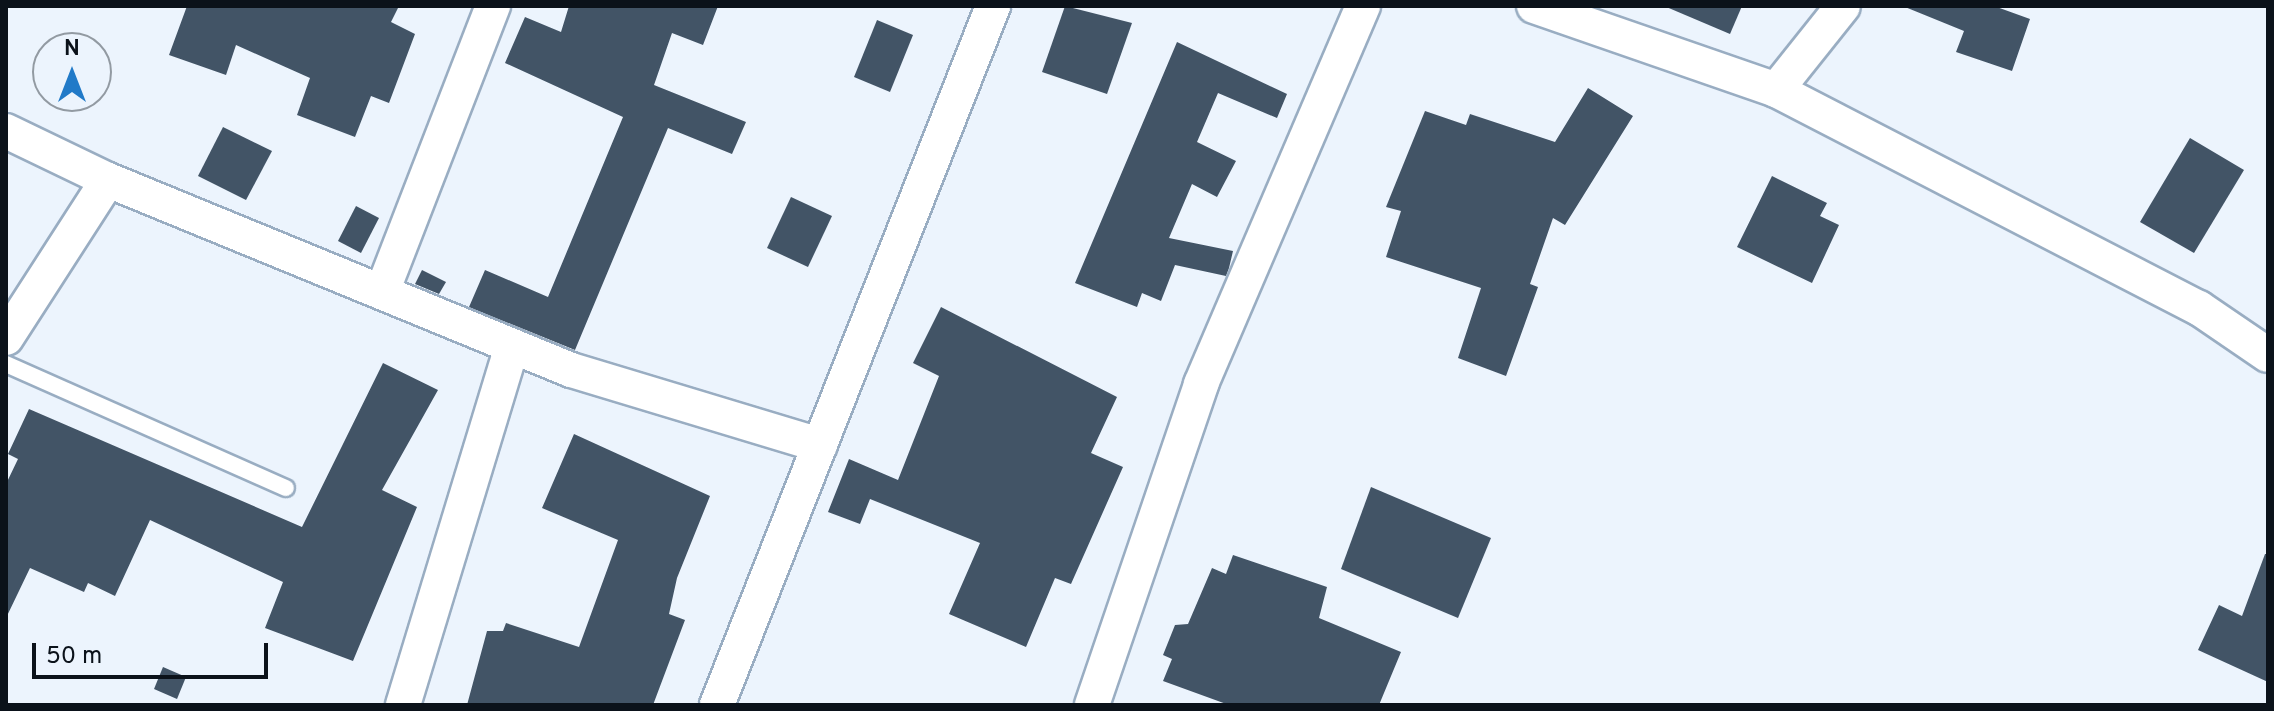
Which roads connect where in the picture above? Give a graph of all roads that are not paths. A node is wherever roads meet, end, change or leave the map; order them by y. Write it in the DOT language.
graph roads {
  1 [pos="493,6"];
  2 [pos="993,6"];
  3 [pos="1363,6"];
  4 [pos="1534,6"];
  5 [pos="1843,6"];
  6 [pos="1776,90"];
  7 [pos="6,131"];
  8 [pos="108,180"];
  9 [pos="382,292"];
  10 [pos="6,338"];
  11 [pos="512,346"];
  12 [pos="2268,355"];
  13 [pos="6,364"];
  14 [pos="820,445"];
  15 [pos="286,488"];
  16 [pos="403,705"];
  17 [pos="717,705"];
  18 [pos="1092,705"];
  1 -- 9 [label="street"];
  2 -- 14 [label="street"];
  3 -- 18 [label="street"];
  4 -- 6 [label="street"];
  5 -- 6 [label="street"];
  6 -- 12 [label="street"];
  7 -- 8 [label="street"];
  8 -- 9 [label="street"];
  8 -- 10 [label="street"];
  9 -- 11 [label="street"];
  11 -- 14 [label="street"];
  11 -- 16 [label="street"];
  13 -- 15 [label="lane"];
  14 -- 17 [label="street"];
}
